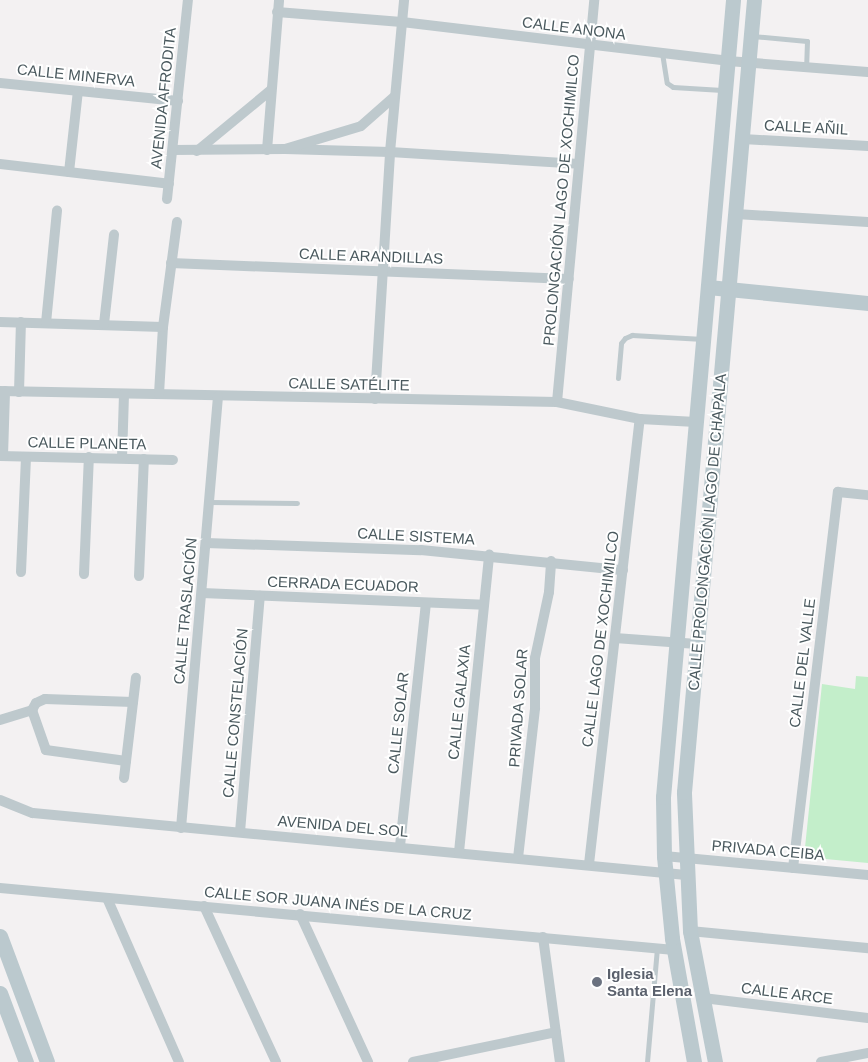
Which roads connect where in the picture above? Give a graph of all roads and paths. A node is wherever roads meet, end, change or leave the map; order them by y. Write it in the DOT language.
graph roads {
  1 [pos="188,0"];
  2 [pos="279,0"];
  3 [pos="404,0"];
  4 [pos="594,0"];
  5 [pos="733,0"];
  6 [pos="754,0"];
  7 [pos="278,12"];
  8 [pos="402,22"];
  9 [pos="751,36"];
  10 [pos="590,45"];
  11 [pos="662,53"];
  12 [pos="728,61"];
  13 [pos="749,62"];
  14 [pos="806,67"];
  15 [pos="868,72"];
  16 [pos="0,83"];
  17 [pos="271,90"];
  18 [pos="725,90"];
  19 [pos="78,91"];
  20 [pos="395,96"];
  21 [pos="178,101"];
  22 [pos="743,138"];
  23 [pos="868,146"];
  24 [pos="285,149"];
  25 [pos="173,150"];
  26 [pos="267,150"];
  27 [pos="197,151"];
  28 [pos="390,152"];
  29 [pos="0,164"];
  30 [pos="579,164"];
  31 [pos="69,172"];
  32 [pos="169,184"];
  33 [pos="168,199"];
  34 [pos="57,210"];
  35 [pos="736,214"];
  36 [pos="177,222"];
  37 [pos="868,222"];
  38 [pos="114,235"];
  39 [pos="171,263"];
  40 [pos="382,271"];
  41 [pos="569,279"];
  42 [pos="708,287"];
  43 [pos="730,289"];
  44 [pos="868,302"];
  45 [pos="0,322"];
  46 [pos="21,322"];
  47 [pos="46,322"];
  48 [pos="104,324"];
  49 [pos="163,327"];
  50 [pos="704,339"];
  51 [pos="618,378"];
  52 [pos="3,391"];
  53 [pos="19,392"];
  54 [pos="124,394"];
  55 [pos="159,394"];
  56 [pos="218,397"];
  57 [pos="375,399"];
  58 [pos="557,402"];
  59 [pos="640,419"];
  60 [pos="696,422"];
  61 [pos="2,456"];
  62 [pos="26,457"];
  63 [pos="89,457"];
  64 [pos="122,458"];
  65 [pos="144,458"];
  66 [pos="173,460"];
  67 [pos="868,495"];
  68 [pos="209,502"];
  69 [pos="297,503"];
  70 [pos="206,544"];
  71 [pos="490,555"];
  72 [pos="552,561"];
  73 [pos="623,570"];
  74 [pos="21,572"];
  75 [pos="84,574"];
  76 [pos="139,576"];
  77 [pos="202,593"];
  78 [pos="260,596"];
  79 [pos="426,602"];
  80 [pos="484,605"];
  81 [pos="615,638"];
  82 [pos="676,643"];
  83 [pos="697,644"];
  84 [pos="136,678"];
  85 [pos="134,702"];
  86 [pos="32,710"];
  87 [pos="0,720"];
  88 [pos="126,761"];
  89 [pos="124,778"];
  90 [pos="0,800"];
  91 [pos="181,828"];
  92 [pos="240,832"];
  93 [pos="400,846"];
  94 [pos="459,852"];
  95 [pos="664,856"];
  96 [pos="518,858"];
  97 [pos="685,858"];
  98 [pos="589,864"];
  99 [pos="793,868"];
  100 [pos="666,872"];
  101 [pos="868,874"];
  102 [pos="686,876"];
  103 [pos="0,888"];
  104 [pos="107,898"];
  105 [pos="204,906"];
  106 [pos="300,914"];
  107 [pos="690,931"];
  108 [pos="0,936"];
  109 [pos="543,937"];
  110 [pos="657,948"];
  111 [pos="868,948"];
  112 [pos="674,950"];
  113 [pos="0,993"];
  114 [pos="703,998"];
  115 [pos="868,1018"];
  116 [pos="556,1032"];
  117 [pos="868,1053"];
  118 [pos="836,1060"];
  119 [pos="26,1062"];
  120 [pos="47,1062"];
  121 [pos="179,1062"];
  122 [pos="276,1062"];
  123 [pos="368,1062"];
  124 [pos="413,1062"];
  125 [pos="560,1062"];
  126 [pos="647,1062"];
  127 [pos="694,1062"];
  128 [pos="715,1062"];
  129 [pos="821,1062"];
  1 -- 21 [label="street, AVENIDA AFRODITA"];
  2 -- 7 [label="street"];
  3 -- 8 [label="street"];
  4 -- 10 [label="street, PROLONGACIÓN LAGO DE XOCHIMILCO"];
  5 -- 12 [label="main road, CALLE PROLONGACIÓN LAGO DE CHAPALA"];
  6 -- 9 [label="main road, CALLE PROLONGACIÓN LAGO DE CHAPALA"];
  7 -- 8 [label="street, CALLE ANONA"];
  7 -- 17 [label="street"];
  8 -- 10 [label="street, CALLE ANONA"];
  8 -- 20 [label="street"];
  9 -- 13 [label="main road, CALLE PROLONGACIÓN LAGO DE CHAPALA"];
  9 -- 14 [label="lane"];
  10 -- 11 [label="street, CALLE ANONA"];
  10 -- 30 [label="street, PROLONGACIÓN LAGO DE XOCHIMILCO"];
  11 -- 12 [label="street, CALLE ANONA"];
  11 -- 18 [label="lane"];
  12 -- 13 [label="street, CALLE ANONA"];
  12 -- 18 [label="main road, CALLE PROLONGACIÓN LAGO DE CHAPALA"];
  13 -- 14 [label="street, CALLE ANONA"];
  13 -- 22 [label="main road, CALLE PROLONGACIÓN LAGO DE CHAPALA"];
  14 -- 15 [label="street, CALLE ANONA"];
  16 -- 19 [label="street, CALLE MINERVA"];
  17 -- 26 [label="street"];
  17 -- 27 [label="street"];
  18 -- 42 [label="main road, CALLE PROLONGACIÓN LAGO DE CHAPALA"];
  19 -- 21 [label="street, CALLE MINERVA"];
  19 -- 31 [label="street"];
  20 -- 24 [label="street"];
  20 -- 28 [label="street"];
  21 -- 25 [label="street, AVENIDA AFRODITA"];
  22 -- 23 [label="street, CALLE AÑIL"];
  22 -- 35 [label="main road, CALLE PROLONGACIÓN LAGO DE CHAPALA"];
  24 -- 26 [label="street"];
  24 -- 28 [label="street"];
  25 -- 27 [label="street"];
  25 -- 32 [label="street, AVENIDA AFRODITA"];
  26 -- 27 [label="street"];
  28 -- 30 [label="street"];
  28 -- 40 [label="street"];
  29 -- 31 [label="street"];
  30 -- 41 [label="street, PROLONGACIÓN LAGO DE XOCHIMILCO"];
  31 -- 32 [label="street"];
  32 -- 33 [label="street, AVENIDA AFRODITA"];
  34 -- 47 [label="street"];
  35 -- 37 [label="street"];
  35 -- 43 [label="main road, CALLE PROLONGACIÓN LAGO DE CHAPALA"];
  36 -- 39 [label="street"];
  38 -- 48 [label="street"];
  39 -- 40 [label="street, CALLE ARANDILLAS"];
  39 -- 49 [label="street"];
  40 -- 41 [label="street, CALLE ARANDILLAS"];
  40 -- 57 [label="street"];
  41 -- 58 [label="street, PROLONGACIÓN LAGO DE XOCHIMILCO"];
  42 -- 43 [label="main road"];
  42 -- 50 [label="main road, CALLE PROLONGACIÓN LAGO DE CHAPALA"];
  43 -- 44 [label="main road"];
  43 -- 83 [label="main road, CALLE PROLONGACIÓN LAGO DE CHAPALA"];
  45 -- 46 [label="street"];
  46 -- 47 [label="street"];
  46 -- 53 [label="street"];
  47 -- 48 [label="street"];
  48 -- 49 [label="street"];
  49 -- 55 [label="street"];
  50 -- 51 [label="lane"];
  50 -- 60 [label="main road, CALLE PROLONGACIÓN LAGO DE CHAPALA"];
  52 -- 53 [label="street, CALLE SATÉLITE"];
  52 -- 61 [label="street"];
  53 -- 54 [label="street, CALLE SATÉLITE"];
  54 -- 55 [label="street, CALLE SATÉLITE"];
  54 -- 64 [label="street"];
  55 -- 56 [label="street, CALLE SATÉLITE"];
  56 -- 57 [label="street, CALLE SATÉLITE"];
  56 -- 68 [label="street, CALLE TRASLACIÓN"];
  57 -- 58 [label="street, CALLE SATÉLITE"];
  58 -- 59 [label="street, CALLE SATÉLITE"];
  59 -- 60 [label="street, CALLE SATÉLITE"];
  59 -- 73 [label="street, CALLE LAGO DE XOCHIMILCO"];
  60 -- 82 [label="main road, CALLE PROLONGACIÓN LAGO DE CHAPALA"];
  61 -- 62 [label="street, CALLE PLANETA"];
  62 -- 63 [label="street, CALLE PLANETA"];
  62 -- 74 [label="street"];
  63 -- 64 [label="street, CALLE PLANETA"];
  63 -- 75 [label="street"];
  64 -- 65 [label="street, CALLE PLANETA"];
  65 -- 66 [label="street, CALLE PLANETA"];
  65 -- 76 [label="street"];
  67 -- 99 [label="street, CALLE DEL VALLE"];
  68 -- 69 [label="lane"];
  68 -- 70 [label="street, CALLE TRASLACIÓN"];
  70 -- 71 [label="street, CALLE SISTEMA"];
  70 -- 77 [label="street, CALLE TRASLACIÓN"];
  71 -- 72 [label="street, CALLE SISTEMA"];
  71 -- 80 [label="street, CALLE GALAXIA"];
  72 -- 73 [label="street, CALLE SISTEMA"];
  72 -- 96 [label="street, PRIVADA SOLAR"];
  73 -- 81 [label="street, CALLE LAGO DE XOCHIMILCO"];
  77 -- 78 [label="street, CERRADA ECUADOR"];
  77 -- 91 [label="street, CALLE TRASLACIÓN"];
  78 -- 79 [label="street, CERRADA ECUADOR"];
  78 -- 92 [label="street, CALLE CONSTELACIÓN"];
  79 -- 80 [label="street, CERRADA ECUADOR"];
  79 -- 93 [label="street, CALLE SOLAR"];
  80 -- 94 [label="street, CALLE GALAXIA"];
  81 -- 82 [label="street"];
  81 -- 98 [label="street, CALLE LAGO DE XOCHIMILCO"];
  82 -- 83 [label="street"];
  82 -- 95 [label="main road, CALLE PROLONGACIÓN LAGO DE CHAPALA"];
  83 -- 97 [label="main road, CALLE PROLONGACIÓN LAGO DE CHAPALA"];
  84 -- 85 [label="street"];
  85 -- 86 [label="street"];
  85 -- 88 [label="street"];
  86 -- 87 [label="street"];
  86 -- 88 [label="street"];
  88 -- 89 [label="street"];
  90 -- 91 [label="street, AVENIDA DEL SOL"];
  91 -- 92 [label="street, AVENIDA DEL SOL"];
  92 -- 93 [label="street, AVENIDA DEL SOL"];
  93 -- 94 [label="street, AVENIDA DEL SOL"];
  94 -- 96 [label="street, AVENIDA DEL SOL"];
  95 -- 97 [label="street, PRIVADA CEIBA"];
  95 -- 100 [label="main road, CALLE PROLONGACIÓN LAGO DE CHAPALA"];
  96 -- 98 [label="street, AVENIDA DEL SOL"];
  97 -- 99 [label="street, PRIVADA CEIBA"];
  97 -- 102 [label="main road, CALLE PROLONGACIÓN LAGO DE CHAPALA"];
  98 -- 100 [label="street, AVENIDA DEL SOL"];
  99 -- 101 [label="street, PRIVADA CEIBA"];
  100 -- 102 [label="street, AVENIDA DEL SOL"];
  100 -- 112 [label="main road, CALLE PROLONGACIÓN LAGO DE CHAPALA"];
  102 -- 107 [label="main road, CALLE PROLONGACIÓN LAGO DE CHAPALA"];
  103 -- 104 [label="street, CALLE SOR JUANA INÉS DE LA CRUZ"];
  104 -- 105 [label="street, CALLE SOR JUANA INÉS DE LA CRUZ"];
  104 -- 121 [label="street"];
  105 -- 106 [label="street, CALLE SOR JUANA INÉS DE LA CRUZ"];
  105 -- 122 [label="street"];
  106 -- 109 [label="street, CALLE SOR JUANA INÉS DE LA CRUZ"];
  106 -- 123 [label="street"];
  107 -- 111 [label="street"];
  107 -- 114 [label="main road, CALLE PROLONGACIÓN LAGO DE CHAPALA"];
  108 -- 120 [label="main road"];
  109 -- 110 [label="street, CALLE SOR JUANA INÉS DE LA CRUZ"];
  109 -- 116 [label="street"];
  110 -- 112 [label="street, CALLE SOR JUANA INÉS DE LA CRUZ"];
  110 -- 126 [label="lane"];
  112 -- 127 [label="main road, CALLE PROLONGACIÓN LAGO DE CHAPALA"];
  113 -- 119 [label="main road"];
  114 -- 115 [label="street, CALLE ARCE"];
  114 -- 128 [label="main road, CALLE PROLONGACIÓN LAGO DE CHAPALA"];
  116 -- 124 [label="street"];
  116 -- 125 [label="street"];
  117 -- 118 [label="street"];
  118 -- 129 [label="street"];
}
